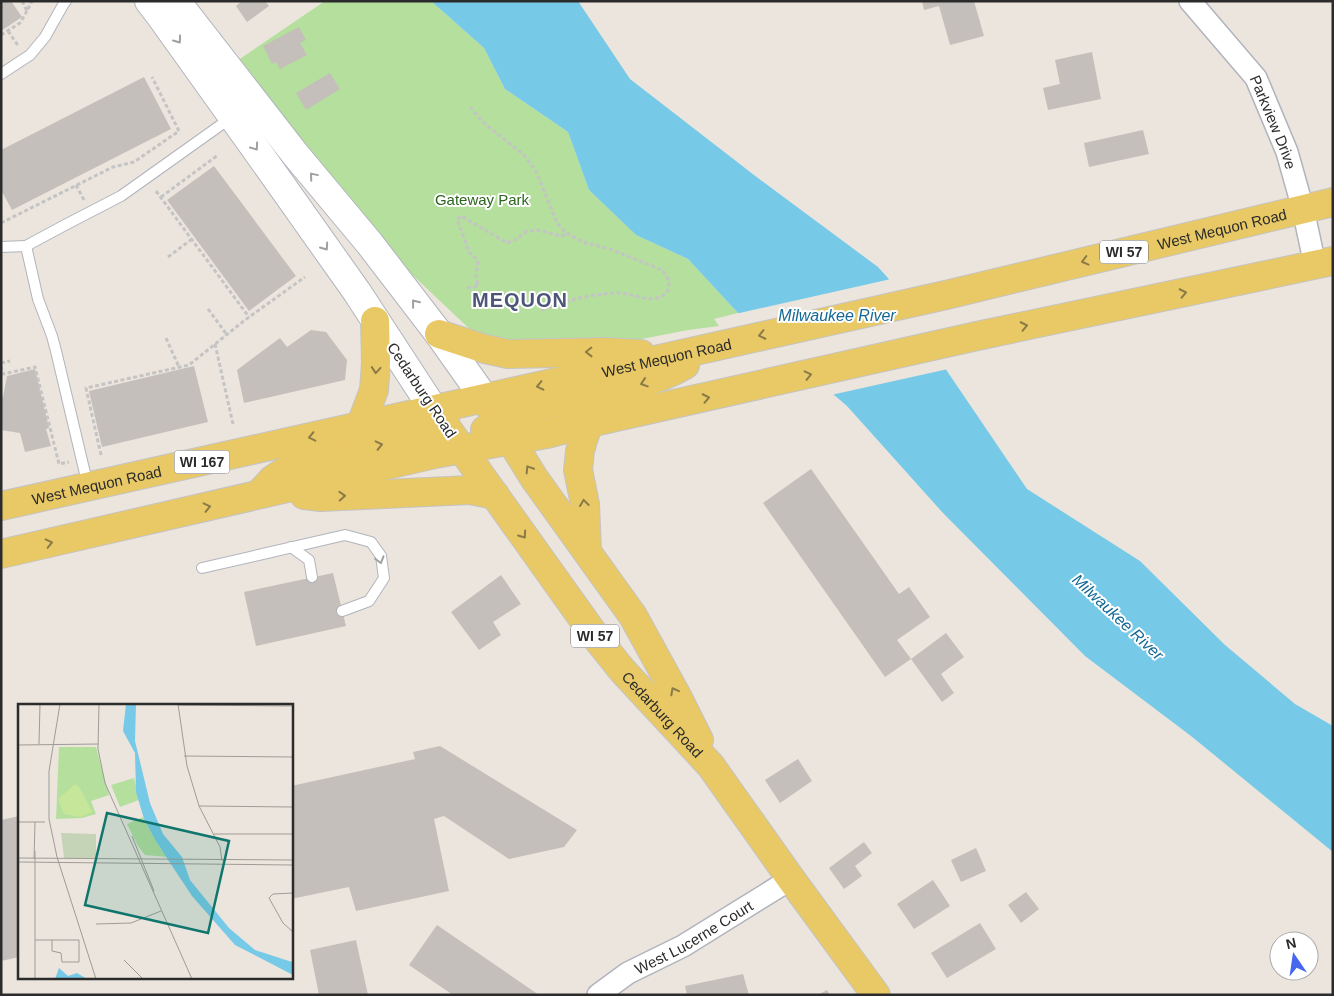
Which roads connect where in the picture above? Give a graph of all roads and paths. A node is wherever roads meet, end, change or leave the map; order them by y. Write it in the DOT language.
graph roads {
  1 [pos="22,1"];
  2 [pos="32,1"];
  3 [pos="66,1"];
  4 [pos="149,1"];
  5 [pos="176,1"];
  6 [pos="1190,1"];
  7 [pos="27,11"];
  8 [pos="1,35"];
  9 [pos="1,74"];
  10 [pos="152,77"];
  11 [pos="470,107"];
  12 [pos="244,109"];
  13 [pos="218,155"];
  14 [pos="134,162"];
  15 [pos="138,166"];
  16 [pos="156,191"];
  17 [pos="161,197"];
  18 [pos="1333,202"];
  19 [pos="1303,209"];
  20 [pos="1,223"];
  21 [pos="569,234"];
  22 [pos="192,239"];
  23 [pos="26,246"];
  24 [pos="1,247"];
  25 [pos="168,257"];
  26 [pos="1324,263"];
  27 [pos="305,277"];
  28 [pos="467,288"];
  29 [pos="208,309"];
  30 [pos="539,311"];
  31 [pos="249,317"];
  32 [pos="375,321"];
  33 [pos="439,334"];
  34 [pos="227,335"];
  35 [pos="166,338"];
  36 [pos="215,344"];
  37 [pos="725,344"];
  38 [pos="673,356"];
  39 [pos="10,361"];
  40 [pos="1,364"];
  41 [pos="179,367"];
  42 [pos="485,399"];
  43 [pos="438,417"];
  44 [pos="590,423"];
  45 [pos="233,424"];
  46 [pos="360,427"];
  47 [pos="505,431"];
  48 [pos="462,449"];
  49 [pos="101,455"];
  50 [pos="72,461"];
  51 [pos="88,487"];
  52 [pos="266,494"];
  53 [pos="495,495"];
  54 [pos="1,506"];
  55 [pos="291,547"];
  56 [pos="587,551"];
  57 [pos="1,554"];
  58 [pos="202,568"];
  59 [pos="312,577"];
  60 [pos="342,611"];
  61 [pos="711,766"];
  62 [pos="791,879"];
  63 [pos="598,995"];
  64 [pos="876,995"];
  1 -- 7 [label="path"];
  2 -- 7 [label="path"];
  3 -- 9 [label="lane"];
  4 -- 12 [label="main road, Cedarburg Road, one-way"];
  5 -- 12 [label="main road, Cedarburg Road"];
  6 -- 19 [label="street, Parkview Drive"];
  7 -- 8 [label="path"];
  10 -- 14 [label="path"];
  11 -- 21 [label="path"];
  12 -- 23 [label="lane"];
  12 -- 32 [label="main road, Cedarburg Road, one-way"];
  33 -- 12 [label="main road, Cedarburg Road, one-way"];
  13 -- 17 [label="path"];
  14 -- 15 [label="path"];
  14 -- 20 [label="path"];
  16 -- 17 [label="path"];
  17 -- 22 [label="path"];
  18 -- 19 [label="main road, West Mequon Road / WI 57"];
  19 -- 26 [label="street, Parkview Drive"];
  19 -- 37 [label="main road, West Mequon Road / WI 57, one-way"];
  21 -- 28 [label="path"];
  21 -- 30 [label="path"];
  22 -- 25 [label="path"];
  22 -- 31 [label="path"];
  23 -- 24 [label="lane"];
  23 -- 51 [label="lane"];
  44 -- 26 [label="main road, one-way"];
  27 -- 31 [label="path"];
  29 -- 34 [label="path"];
  31 -- 34 [label="path"];
  32 -- 43 [label="main road, Cedarburg Road"];
  32 -- 46 [label="main road, one-way"];
  38 -- 33 [label="main road, one-way"];
  33 -- 42 [label="main road, Cedarburg Road"];
  34 -- 36 [label="path"];
  35 -- 41 [label="path"];
  36 -- 41 [label="path"];
  36 -- 45 [label="path"];
  37 -- 38 [label="main road, West Mequon Road / WI 57"];
  37 -- 47 [label="main road, one-way"];
  38 -- 42 [label="main road, West Mequon Road / WI 57, one-way"];
  39 -- 40 [label="path"];
  40 -- 50 [label="path"];
  41 -- 49 [label="path"];
  42 -- 43 [label="main road, West Mequon Road / WI 57"];
  42 -- 47 [label="main road, Cedarburg Road"];
  43 -- 46 [label="main road, West Mequon Road / WI 167"];
  43 -- 48 [label="main road, Cedarburg Road / WI 57"];
  52 -- 43 [label="main road, one-way"];
  44 -- 47 [label="main road"];
  56 -- 44 [label="main road, one-way"];
  46 -- 51 [label="main road, West Mequon Road / WI 167, one-way"];
  47 -- 48 [label="main road"];
  56 -- 47 [label="main road, Cedarburg Road / WI 57, one-way"];
  48 -- 52 [label="main road"];
  48 -- 53 [label="main road, Cedarburg Road / WI 57"];
  51 -- 54 [label="main road, West Mequon Road / WI 167"];
  52 -- 53 [label="main road, one-way"];
  57 -- 52 [label="main road, one-way"];
  53 -- 61 [label="main road, Cedarburg Road / WI 57, one-way"];
  55 -- 58 [label="lane"];
  55 -- 59 [label="lane"];
  55 -- 60 [label="lane, one-way"];
  61 -- 56 [label="main road, Cedarburg Road / WI 57, one-way"];
  61 -- 62 [label="main road, Cedarburg Road / WI 57"];
  62 -- 63 [label="street, West Lucerne Court"];
  62 -- 64 [label="main road, Cedarburg Road / WI 57"];
}
